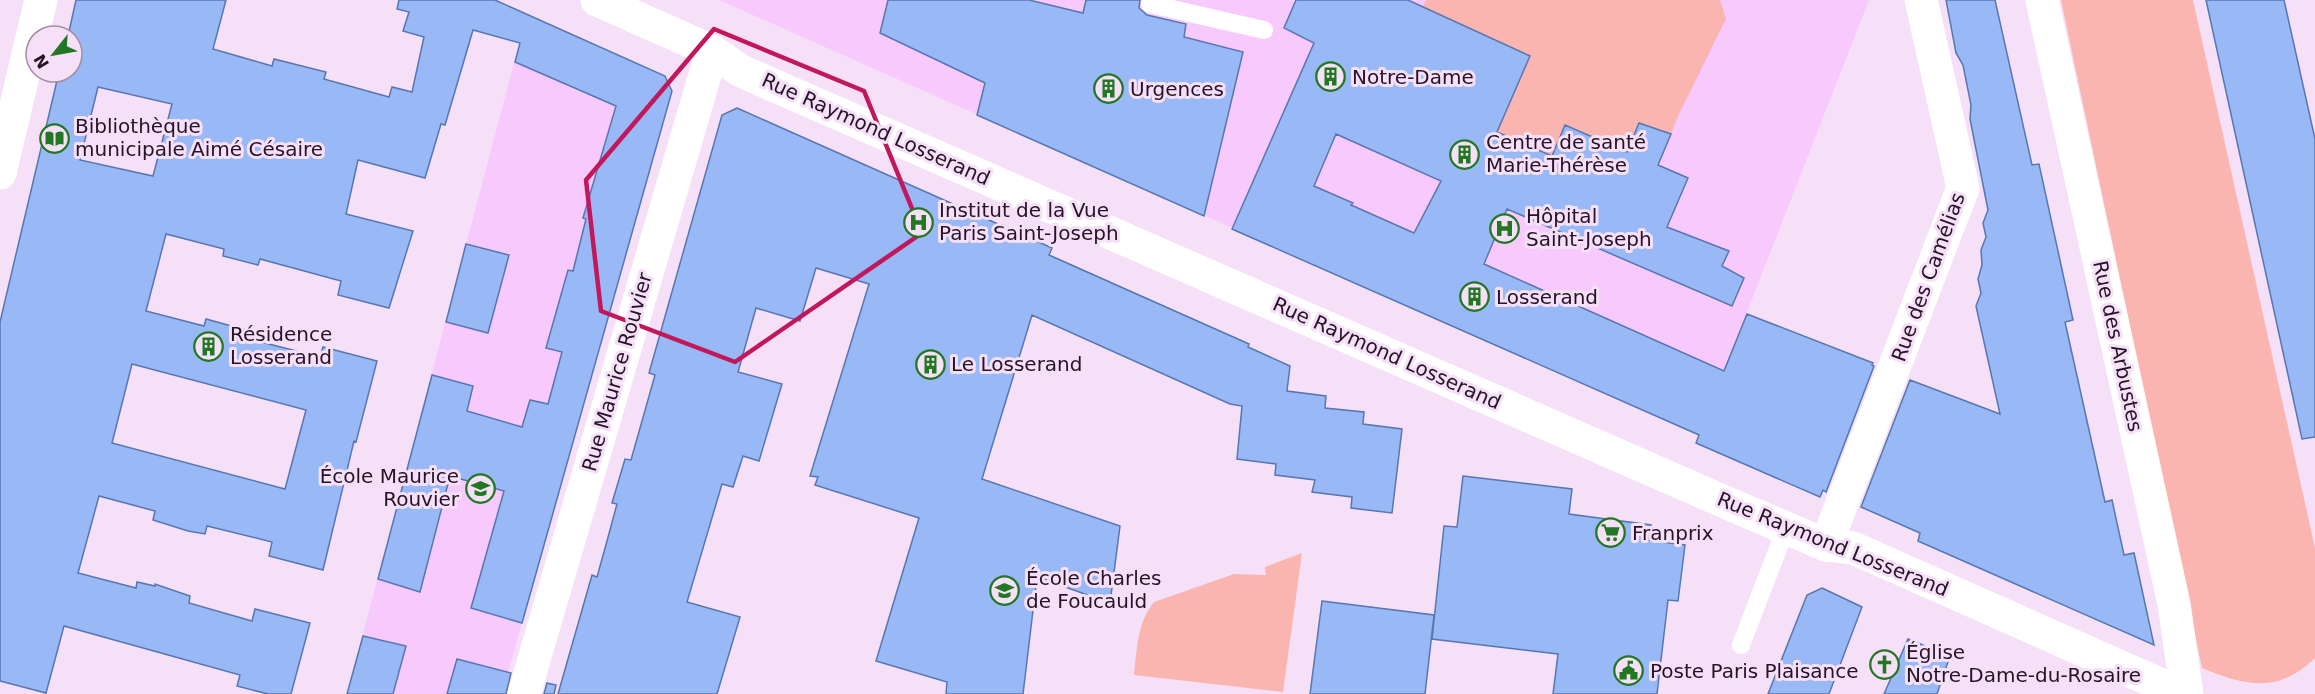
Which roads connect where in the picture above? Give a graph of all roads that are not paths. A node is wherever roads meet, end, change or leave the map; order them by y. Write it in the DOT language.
graph roads {
  1 [pos="41,0"];
  2 [pos="597,0"];
  3 [pos="1921,0"];
  4 [pos="2043,0"];
  5 [pos="1150,4"];
  6 [pos="1264,30"];
  7 [pos="712,51"];
  8 [pos="0,172"];
  9 [pos="1786,528"];
  10 [pos="1826,544"];
  11 [pos="1741,645"];
  12 [pos="524,694"];
  13 [pos="2182,694"];
  14 [pos="2187,694"];
  1 -- 8 [label="street"];
  2 -- 7 [label="street, Rue Raymond Losserand"];
  3 -- 10 [label="street, Rue des Camélias"];
  4 -- 14 [label="street, Rue des Arbustes"];
  5 -- 6 [label="lane"];
  7 -- 9 [label="street, Rue Raymond Losserand"];
  7 -- 12 [label="street, Rue Maurice Rouvier"];
  9 -- 10 [label="street, Rue Raymond Losserand"];
  9 -- 11 [label="lane"];
  10 -- 13 [label="street, Rue Raymond Losserand"];
}
